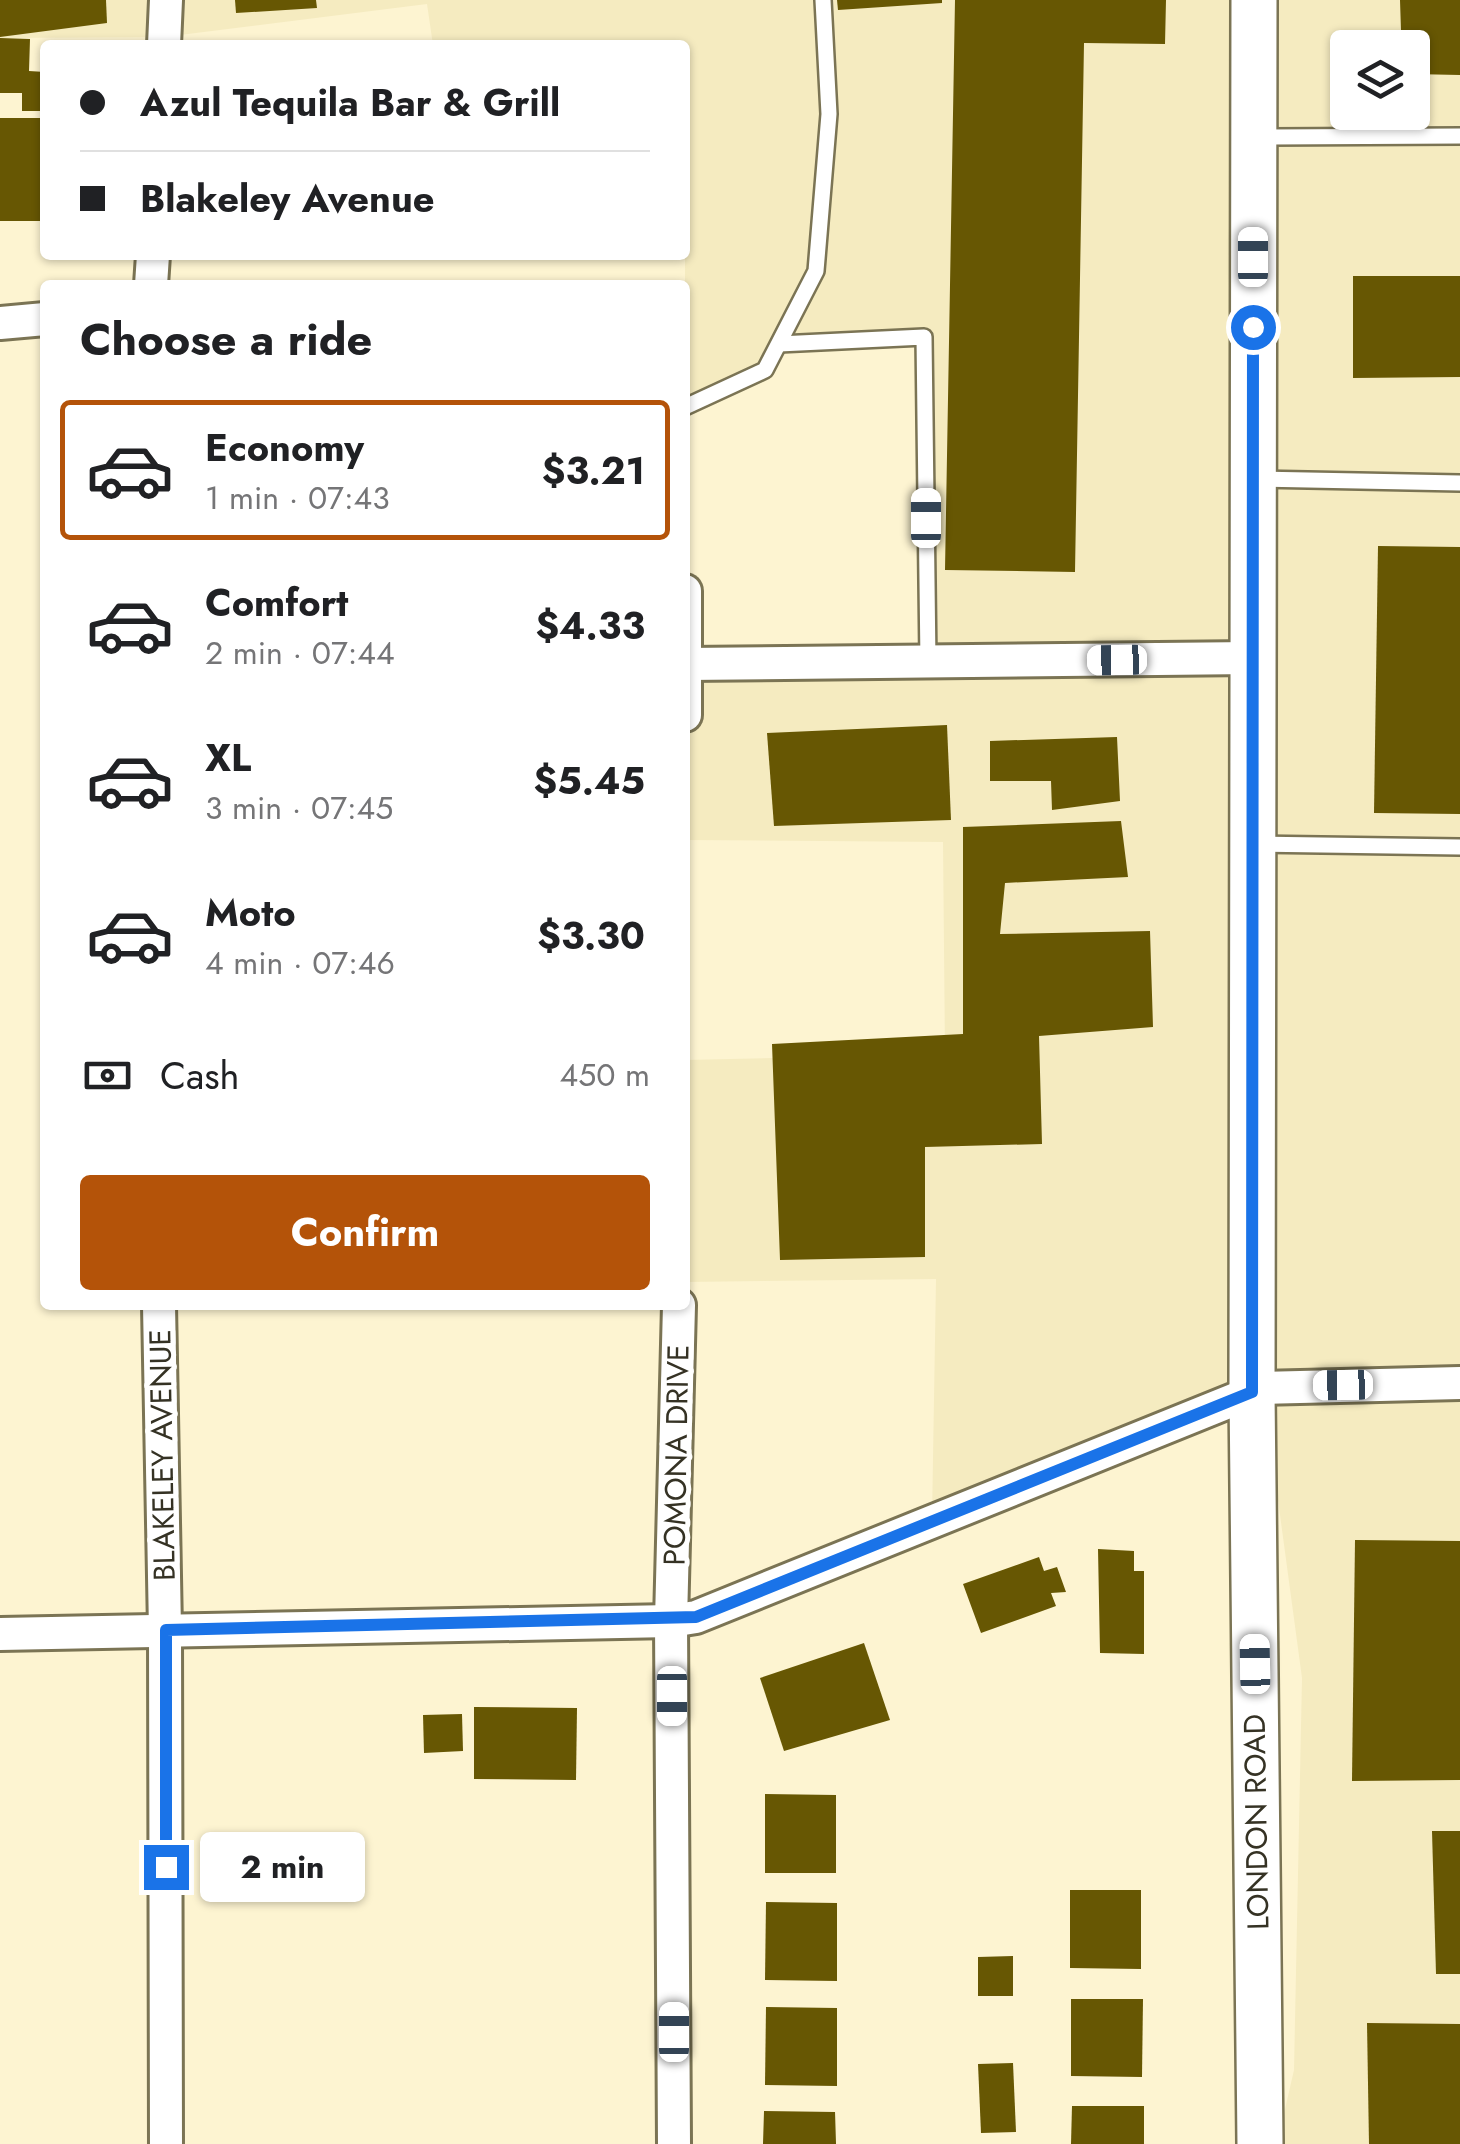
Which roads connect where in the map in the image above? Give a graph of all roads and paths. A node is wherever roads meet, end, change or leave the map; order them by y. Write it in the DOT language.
graph roads {
  1 [pos="166,0"];
  2 [pos="823,0"];
  3 [pos="1254,0"];
  4 [pos="164,40"];
  5 [pos="1460,136"];
  6 [pos="1254,137"];
  7 [pos="40,320"];
  8 [pos="0,322"];
  9 [pos="779,344"];
  10 [pos="690,405"];
  11 [pos="1252,479"];
  12 [pos="1460,482"];
  13 [pos="1252,658"];
  14 [pos="928,662"];
  15 [pos="690,664"];
  16 [pos="1253,844"];
  17 [pos="1460,847"];
  18 [pos="159,1310"];
  19 [pos="679,1310"];
  20 [pos="1460,1382"];
  21 [pos="1252,1392"];
  22 [pos="672,1621"];
  23 [pos="166,1630"];
  24 [pos="0,1634"];
  25 [pos="166,2144"];
  26 [pos="674,2144"];
  27 [pos="1260,2144"];
  1 -- 4 [label="street"];
  2 -- 9 [label="lane"];
  3 -- 6 [label="street, LONDON ROAD"];
  5 -- 6 [label="lane"];
  6 -- 11 [label="street, LONDON ROAD"];
  7 -- 8 [label="street"];
  9 -- 10 [label="lane"];
  9 -- 14 [label="lane"];
  11 -- 12 [label="lane"];
  11 -- 13 [label="street, LONDON ROAD"];
  13 -- 14 [label="street"];
  13 -- 16 [label="street, LONDON ROAD"];
  14 -- 15 [label="street"];
  16 -- 17 [label="lane"];
  16 -- 21 [label="street, LONDON ROAD"];
  18 -- 23 [label="street, BLAKELEY AVENUE"];
  19 -- 22 [label="street, POMONA DRIVE"];
  20 -- 21 [label="street"];
  21 -- 22 [label="street"];
  21 -- 27 [label="street, LONDON ROAD"];
  22 -- 23 [label="street"];
  22 -- 26 [label="street, POMONA DRIVE"];
  23 -- 24 [label="street"];
  23 -- 25 [label="street, BLAKELEY AVENUE"];
}
